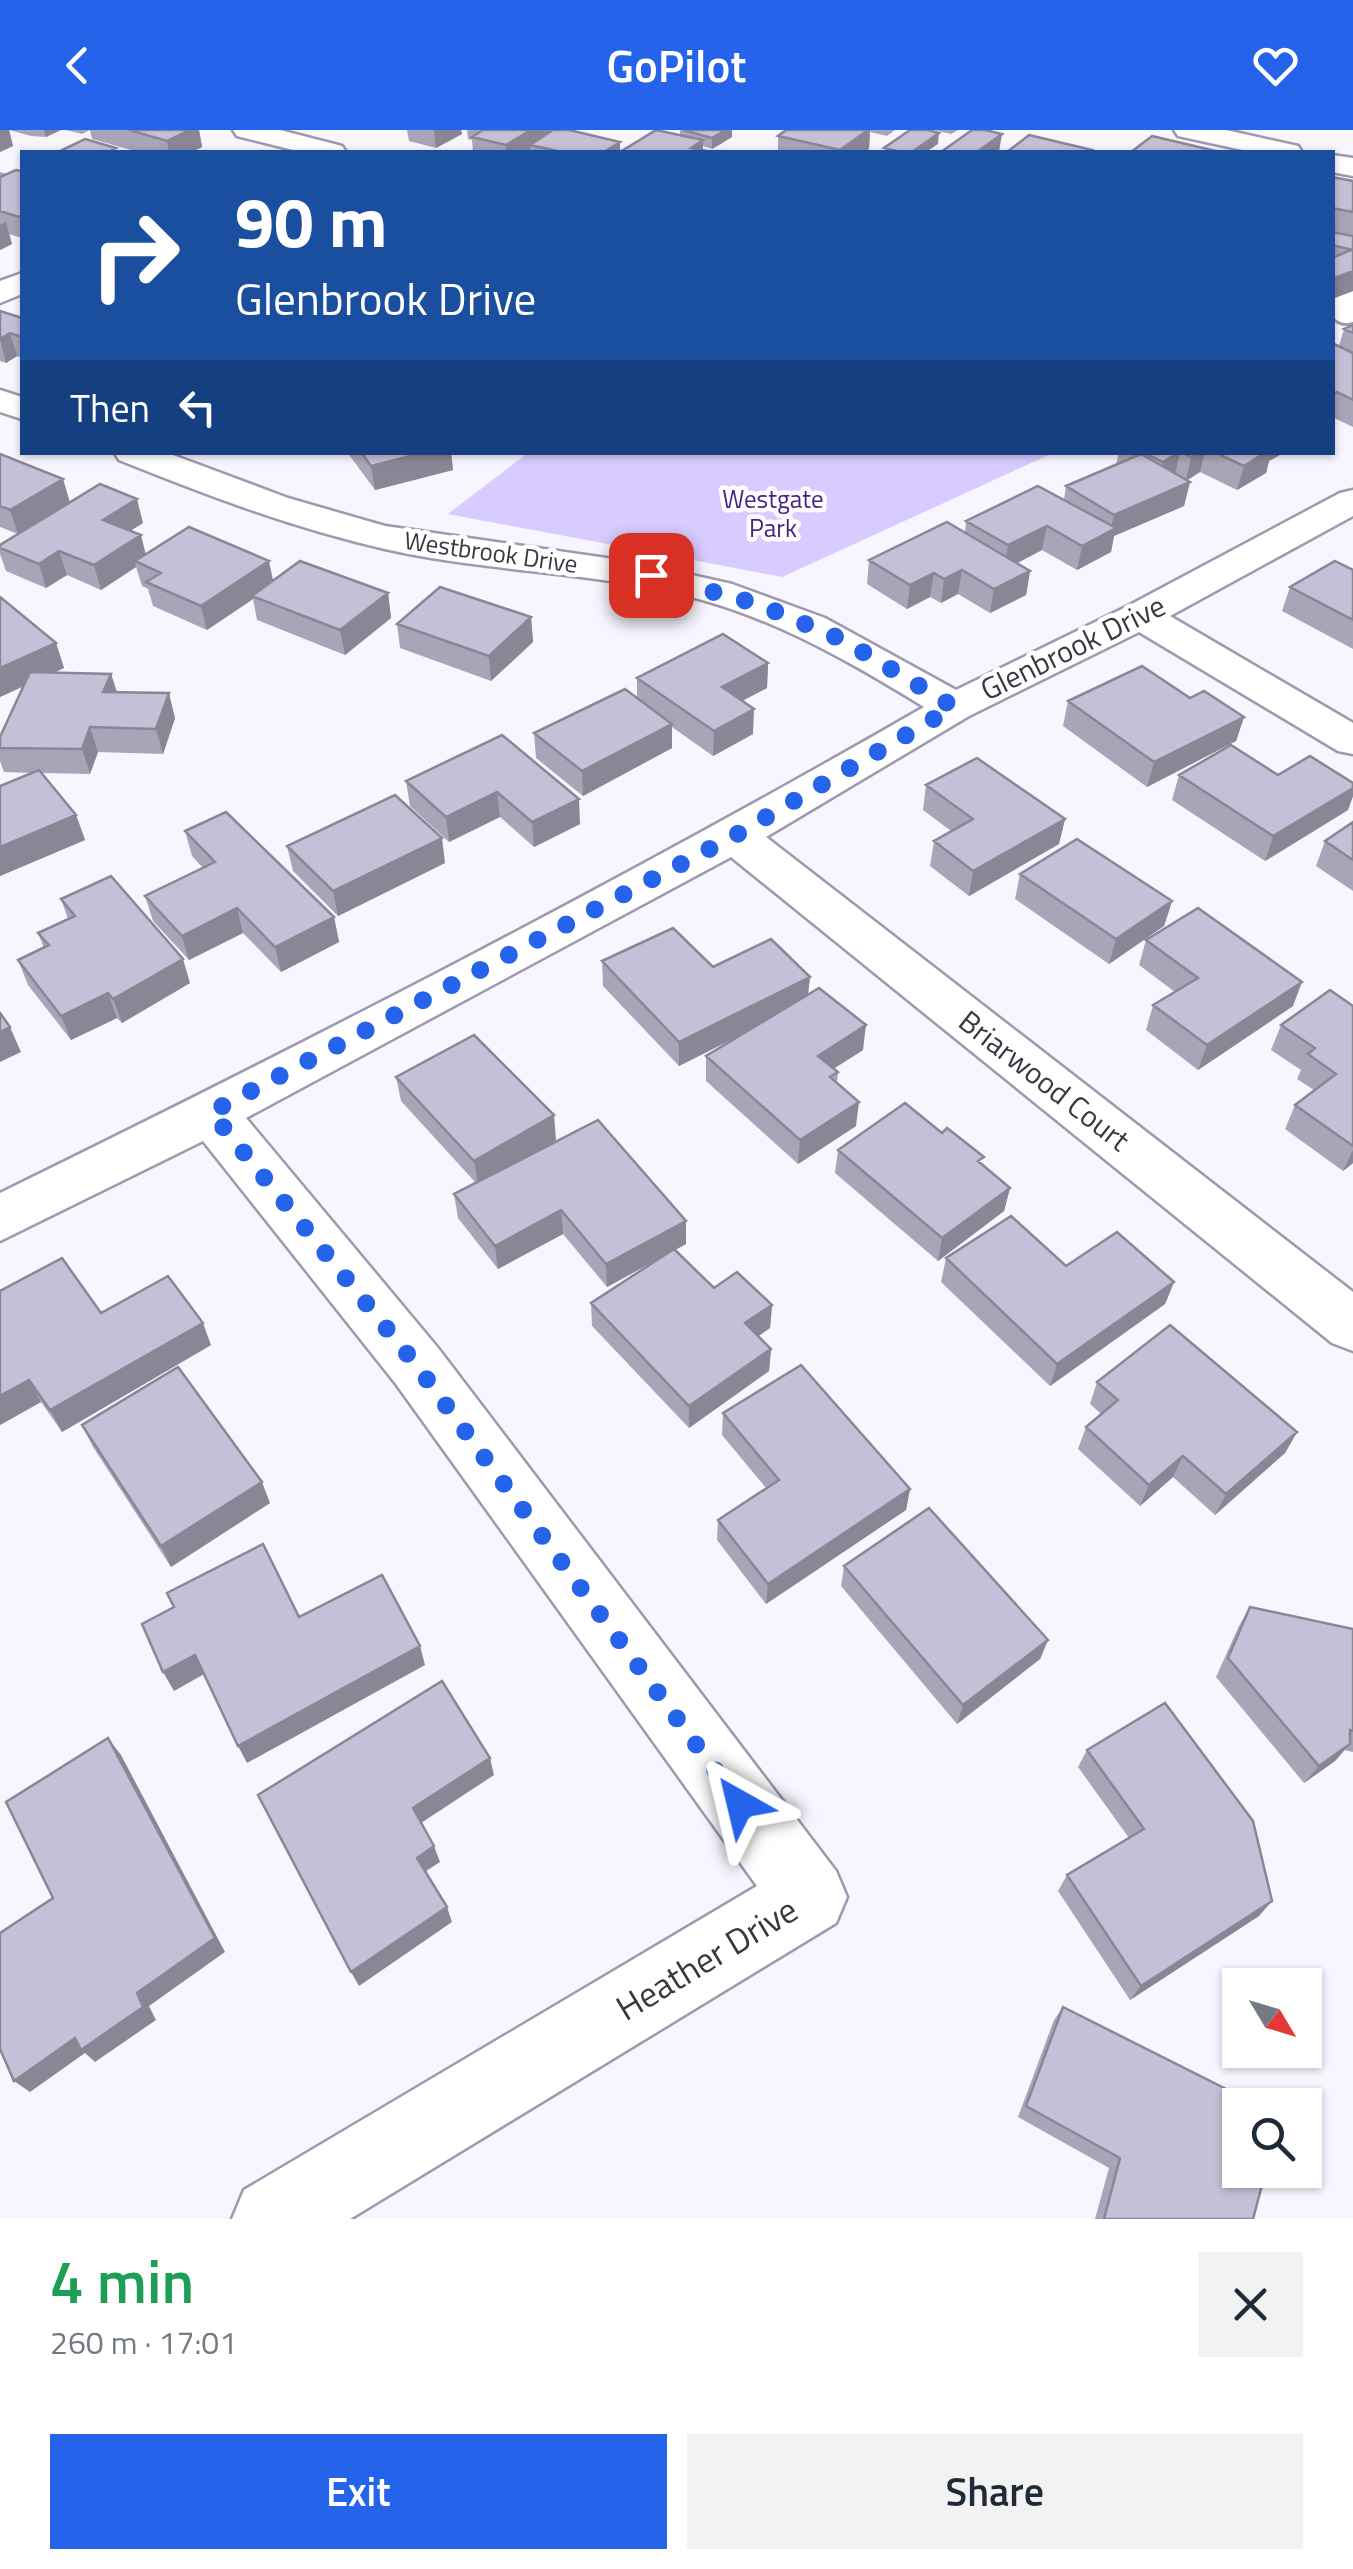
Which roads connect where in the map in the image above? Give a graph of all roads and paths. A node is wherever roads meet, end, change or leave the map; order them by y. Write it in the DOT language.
graph roads {
  1 [pos="246,130"];
  2 [pos="1188,130"];
  3 [pos="285,148"];
  4 [pos="1279,150"];
  5 [pos="139,455"];
  6 [pos="235,455"];
  7 [pos="199,479"];
  8 [pos="1353,501"];
  9 [pos="1140,616"];
  10 [pos="954,707"];
  11 [pos="1353,741"];
  12 [pos="734,836"];
  13 [pos="211,1112"];
  14 [pos="0,1218"];
  15 [pos="1353,1326"];
  16 [pos="273,2219"];
  1 -- 3 [label="street"];
  2 -- 4 [label="street"];
  5 -- 7 [label="street, Westbrook Drive"];
  6 -- 7 [label="street"];
  7 -- 10 [label="street, Westbrook Drive"];
  8 -- 9 [label="street, Glenbrook Drive"];
  9 -- 10 [label="street, Glenbrook Drive"];
  9 -- 11 [label="street"];
  10 -- 12 [label="street, Glenbrook Drive"];
  12 -- 13 [label="street, Glenbrook Drive"];
  12 -- 15 [label="street, Briarwood Court"];
  13 -- 14 [label="street, Glenbrook Drive"];
  13 -- 16 [label="street, Heather Drive"];
}
